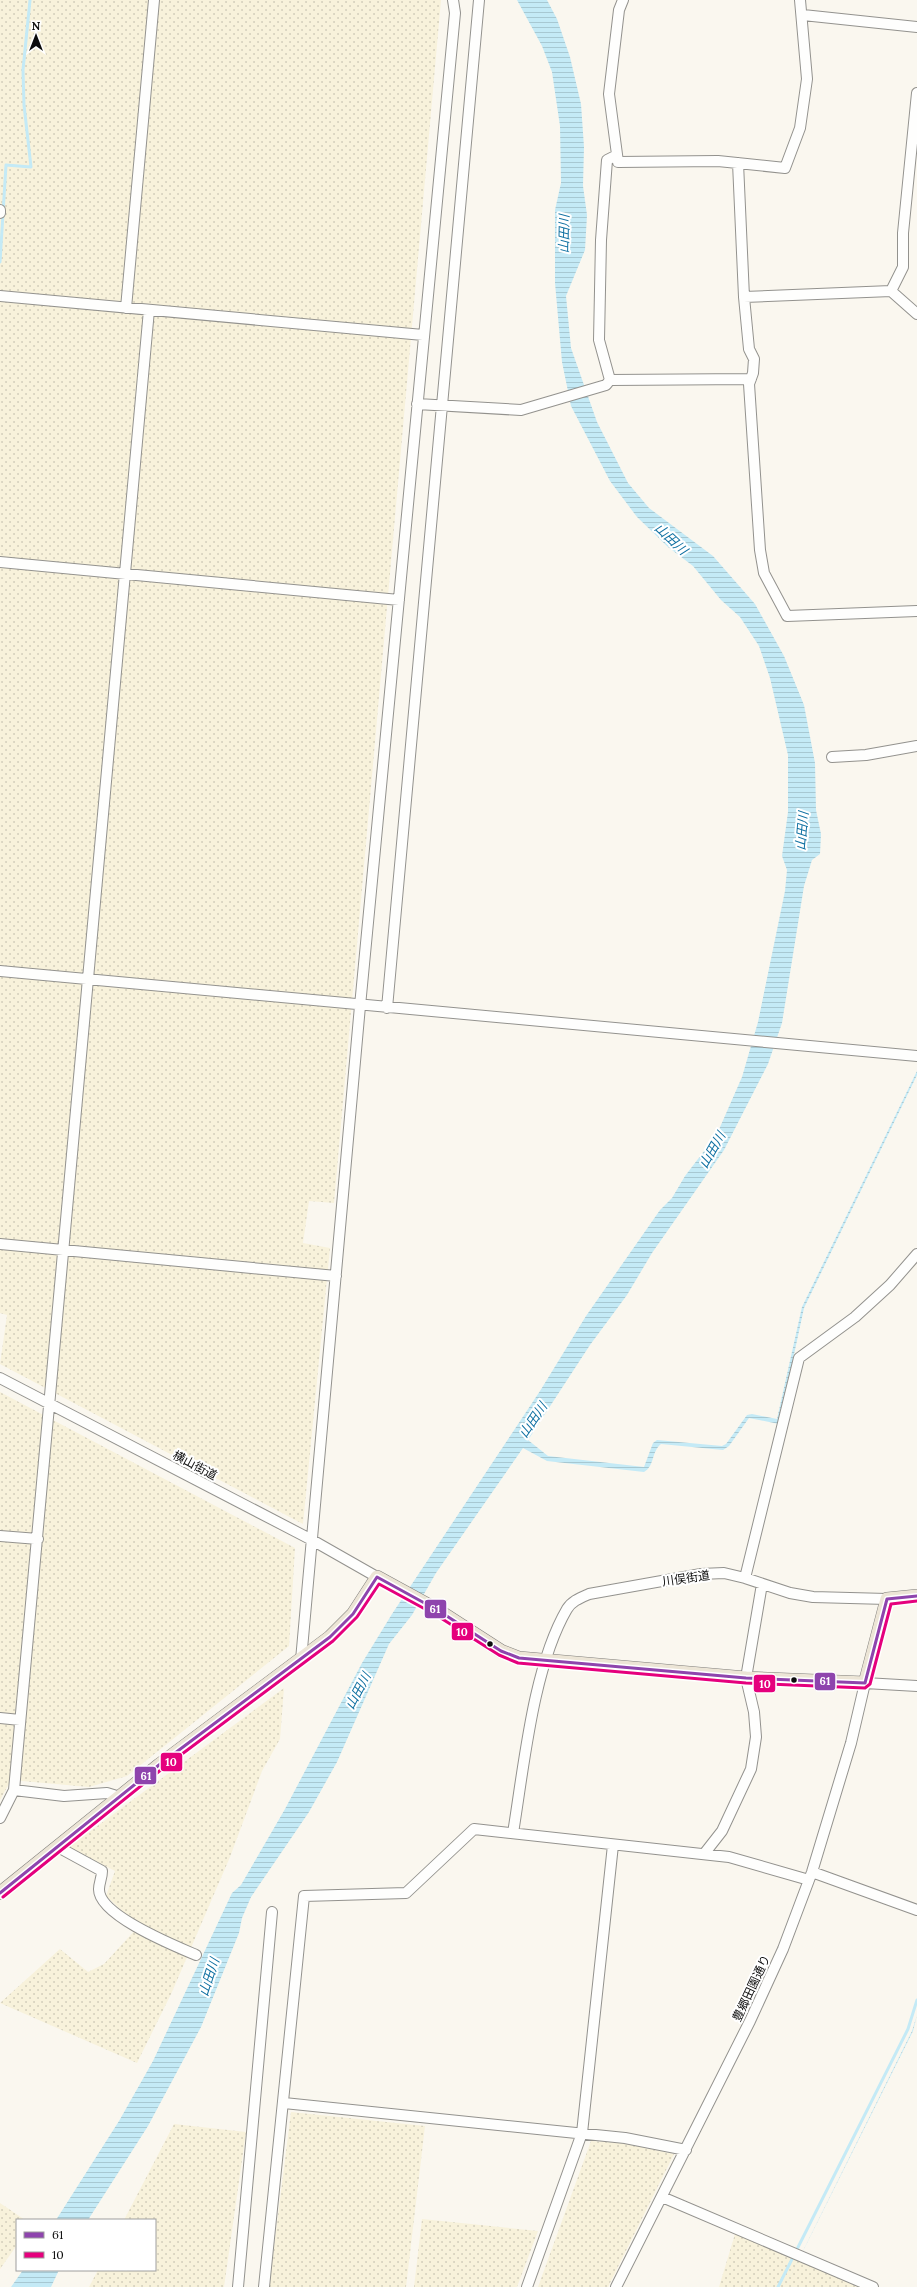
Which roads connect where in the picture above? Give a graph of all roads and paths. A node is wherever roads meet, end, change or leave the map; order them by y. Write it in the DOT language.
graph roads {
  1 [pos="154,0"];
  2 [pos="453,0"];
  3 [pos="480,0"];
  4 [pos="623,0"];
  5 [pos="800,0"];
  6 [pos="803,15"];
  7 [pos="917,26"];
  8 [pos="917,93"];
  9 [pos="617,155"];
  10 [pos="738,163"];
  11 [pos="891,291"];
  12 [pos="0,296"];
  13 [pos="744,297"];
  14 [pos="126,308"];
  15 [pos="149,310"];
  16 [pos="917,314"];
  17 [pos="423,335"];
  18 [pos="751,379"];
  19 [pos="608,383"];
  20 [pos="417,404"];
  21 [pos="441,407"];
  22 [pos="0,562"];
  23 [pos="126,574"];
  24 [pos="399,600"];
  25 [pos="917,611"];
  26 [pos="917,746"];
  27 [pos="832,757"];
  28 [pos="0,971"];
  29 [pos="88,980"];
  30 [pos="360,1006"];
  31 [pos="387,1008"];
  32 [pos="917,1056"];
  33 [pos="0,1244"];
  34 [pos="62,1250"];
  35 [pos="917,1254"];
  36 [pos="336,1276"];
  37 [pos="0,1378"];
  38 [pos="50,1403"];
  39 [pos="0,1536"];
  40 [pos="38,1539"];
  41 [pos="312,1540"];
  42 [pos="377,1577"];
  43 [pos="745,1578"];
  44 [pos="762,1584"];
  45 [pos="917,1596"];
  46 [pos="886,1599"];
  47 [pos="546,1659"];
  48 [pos="301,1660"];
  49 [pos="746,1678"];
  50 [pos="865,1683"];
  51 [pos="917,1686"];
  52 [pos="0,1718"];
  53 [pos="20,1720"];
  54 [pos="14,1790"];
  55 [pos="120,1797"];
  56 [pos="0,1818"];
  57 [pos="513,1833"];
  58 [pos="613,1845"];
  59 [pos="58,1846"];
  60 [pos="704,1854"];
  61 [pos="811,1876"];
  62 [pos="0,1893"];
  63 [pos="917,1910"];
  64 [pos="272,1912"];
  65 [pos="196,1955"];
  66 [pos="284,2103"];
  67 [pos="582,2133"];
  68 [pos="686,2150"];
  69 [pos="662,2197"];
  70 [pos="238,2287"];
  71 [pos="264,2287"];
  72 [pos="527,2287"];
  73 [pos="616,2287"];
  74 [pos="873,2287"];
  1 -- 14 [label="street"];
  2 -- 17 [label="street"];
  3 -- 21 [label="street"];
  4 -- 9 [label="street"];
  5 -- 6 [label="street"];
  6 -- 7 [label="street"];
  6 -- 10 [label="street"];
  8 -- 11 [label="street"];
  9 -- 10 [label="street"];
  9 -- 19 [label="street"];
  10 -- 13 [label="street"];
  11 -- 13 [label="street"];
  11 -- 16 [label="street"];
  12 -- 14 [label="street"];
  13 -- 18 [label="street"];
  14 -- 15 [label="street"];
  15 -- 17 [label="street"];
  15 -- 23 [label="street"];
  17 -- 20 [label="street"];
  18 -- 19 [label="street"];
  18 -- 25 [label="street"];
  19 -- 21 [label="street"];
  20 -- 21 [label="street"];
  20 -- 24 [label="street"];
  21 -- 31 [label="street"];
  22 -- 23 [label="street"];
  23 -- 24 [label="street"];
  23 -- 29 [label="street"];
  24 -- 30 [label="street"];
  26 -- 27 [label="street"];
  28 -- 29 [label="street"];
  29 -- 30 [label="street"];
  29 -- 34 [label="street"];
  30 -- 31 [label="street"];
  30 -- 36 [label="street"];
  31 -- 32 [label="street"];
  33 -- 34 [label="street"];
  34 -- 36 [label="street"];
  34 -- 38 [label="street"];
  35 -- 43 [label="street"];
  36 -- 41 [label="street"];
  37 -- 38 [label="street, 横山街道"];
  38 -- 40 [label="street"];
  38 -- 41 [label="street, 横山街道"];
  39 -- 40 [label="street"];
  40 -- 53 [label="street"];
  41 -- 42 [label="street, 横山街道"];
  41 -- 48 [label="street"];
  42 -- 47 [label="main road"];
  42 -- 48 [label="main road"];
  43 -- 44 [label="street, 川俣街道"];
  43 -- 47 [label="street, 川俣街道"];
  44 -- 46 [label="street, 川俣街道"];
  44 -- 49 [label="street"];
  45 -- 46 [label="main road, 川俣街道"];
  46 -- 50 [label="main road"];
  47 -- 49 [label="main road"];
  47 -- 57 [label="street, 川俣街道"];
  48 -- 55 [label="main road"];
  49 -- 50 [label="main road"];
  49 -- 60 [label="street"];
  50 -- 51 [label="street"];
  50 -- 61 [label="street, 豊郷田園通り"];
  52 -- 53 [label="street"];
  53 -- 54 [label="street"];
  54 -- 55 [label="street"];
  54 -- 56 [label="street"];
  55 -- 59 [label="main road"];
  57 -- 58 [label="street"];
  57 -- 66 [label="street"];
  58 -- 60 [label="street"];
  58 -- 67 [label="street"];
  59 -- 62 [label="main road"];
  59 -- 65 [label="street"];
  60 -- 61 [label="street"];
  61 -- 63 [label="street"];
  61 -- 68 [label="street, 豊郷田園通り"];
  64 -- 70 [label="street"];
  66 -- 67 [label="street"];
  66 -- 71 [label="street"];
  67 -- 68 [label="street"];
  67 -- 72 [label="street"];
  68 -- 69 [label="street, 豊郷田園通り"];
  69 -- 73 [label="street, 豊郷田園通り"];
  69 -- 74 [label="street"];
}
